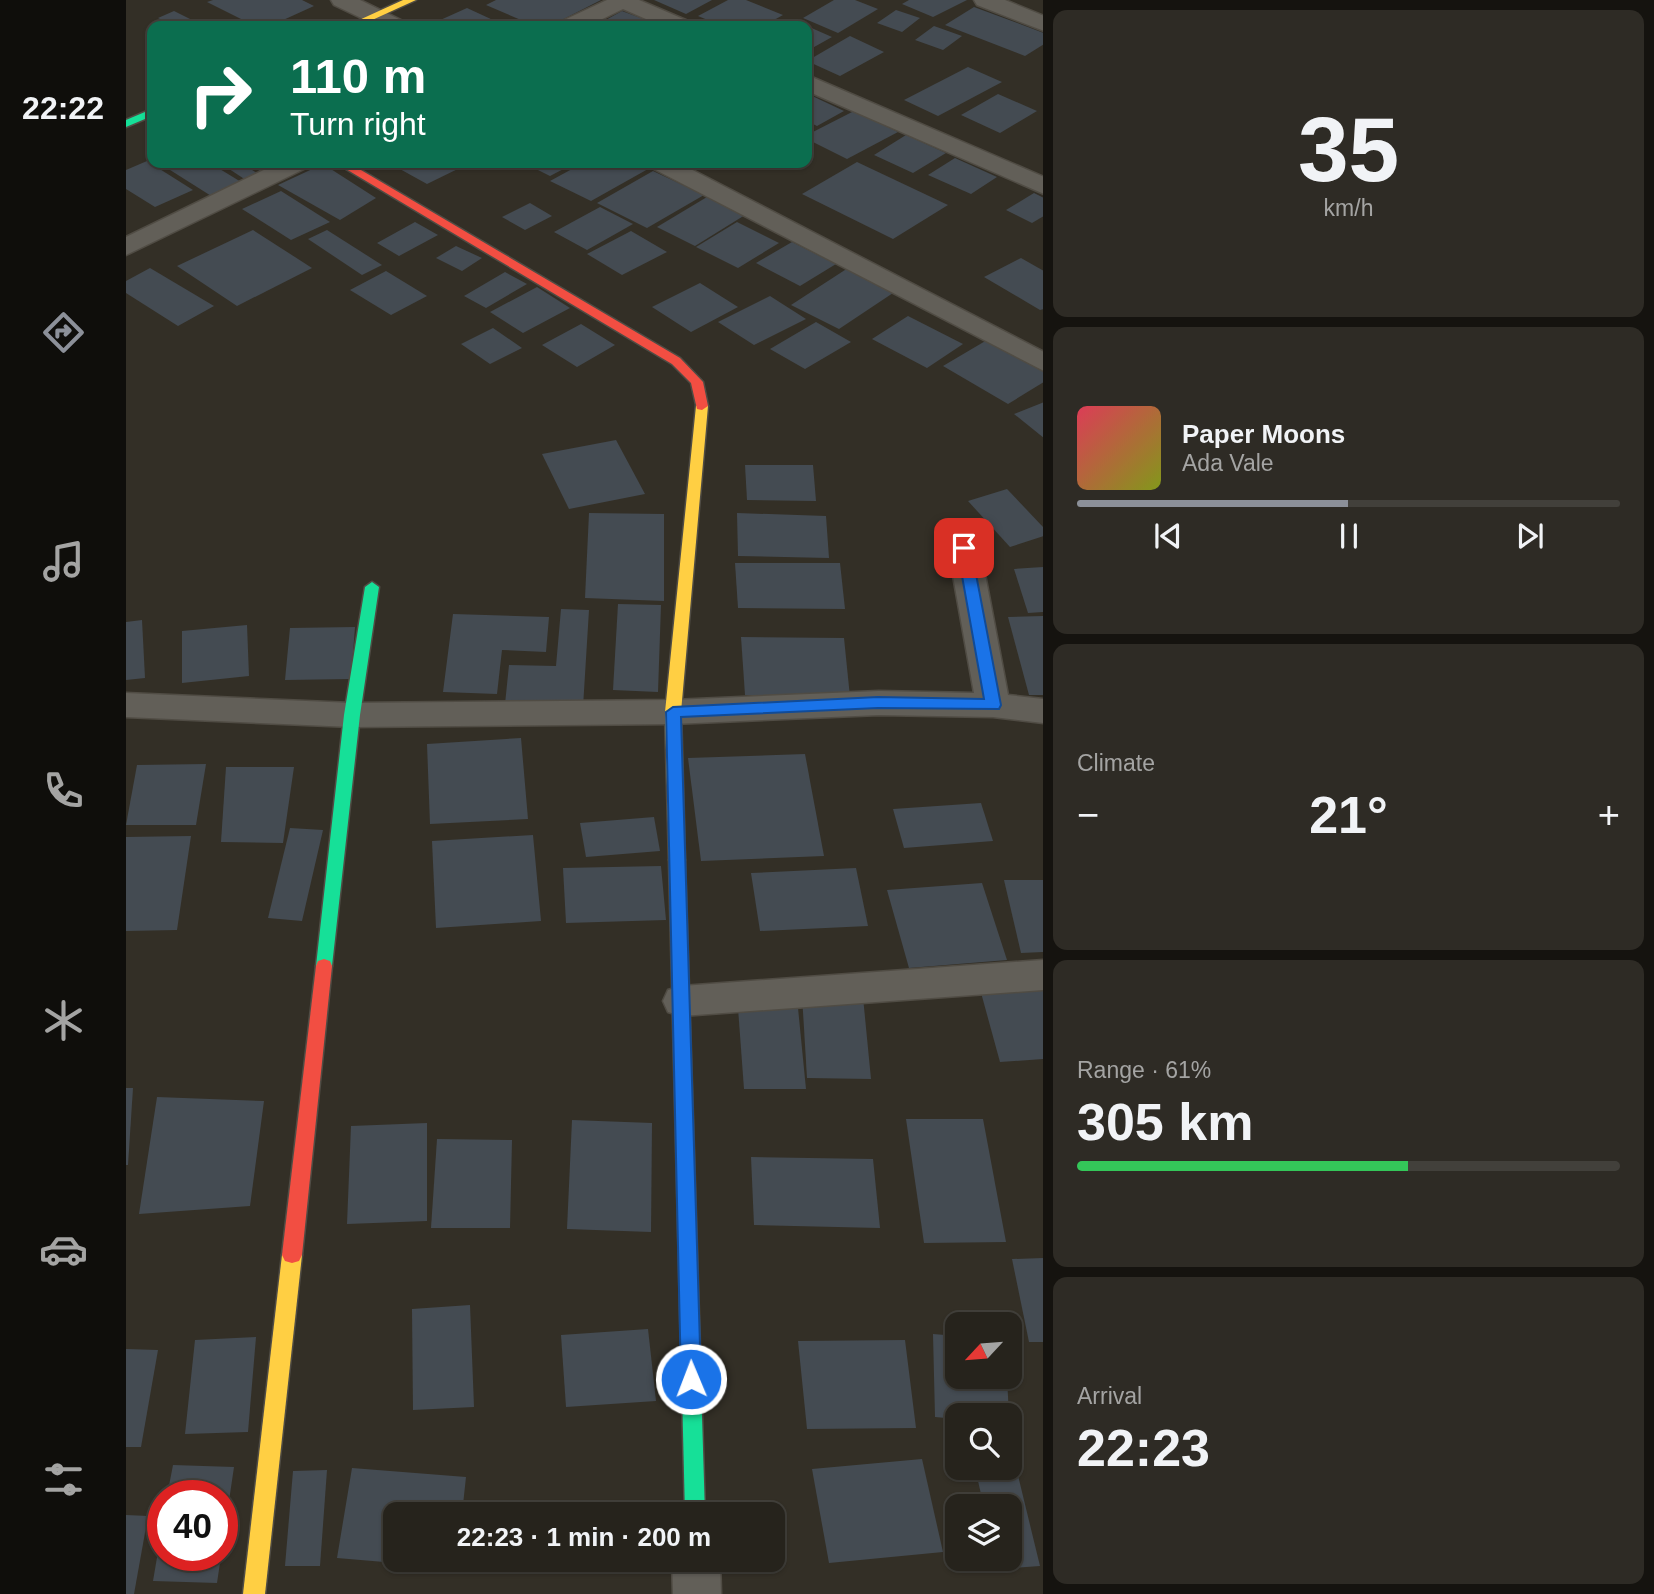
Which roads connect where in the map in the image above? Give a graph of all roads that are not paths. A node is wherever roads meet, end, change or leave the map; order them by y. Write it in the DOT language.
graph roads {
  1 [pos="342,0"];
  2 [pos="411,0"];
  3 [pos="985,0"];
  4 [pos="622,1"];
  5 [pos="375,16"];
  6 [pos="363,21"];
  7 [pos="385,21"];
  8 [pos="580,21"];
  9 [pos="668,21"];
  10 [pos="1043,24"];
  11 [pos="812,84"];
  12 [pos="147,115"];
  13 [pos="126,124"];
  14 [pos="287,168"];
  15 [pos="349,168"];
  16 [pos="672,168"];
  17 [pos="1043,187"];
  18 [pos="126,247"];
  19 [pos="1043,363"];
  20 [pos="964,548"];
  21 [pos="372,587"];
  22 [pos="126,705"];
  23 [pos="993,705"];
  24 [pos="1043,711"];
  25 [pos="673,712"];
  26 [pos="352,715"];
  27 [pos="1043,975"];
  28 [pos="682,1001"];
  29 [pos="695,1502"];
  30 [pos="696,1572"];
  31 [pos="254,1594"];
  32 [pos="696,1594"];
  1 -- 5 [label="street"];
  2 -- 5 [label="street"];
  3 -- 10 [label="street"];
  4 -- 8 [label="street"];
  4 -- 9 [label="street"];
  5 -- 6 [label="street"];
  5 -- 7 [label="street"];
  11 -- 17 [label="street"];
  12 -- 13 [label="street"];
  14 -- 18 [label="street"];
  15 -- 25 [label="street"];
  16 -- 19 [label="street"];
  20 -- 23 [label="street"];
  21 -- 26 [label="street"];
  22 -- 26 [label="street"];
  23 -- 24 [label="street"];
  23 -- 25 [label="street"];
  25 -- 26 [label="street"];
  25 -- 28 [label="street"];
  26 -- 31 [label="street"];
  27 -- 28 [label="street"];
  28 -- 29 [label="street"];
  30 -- 32 [label="street"];
}
